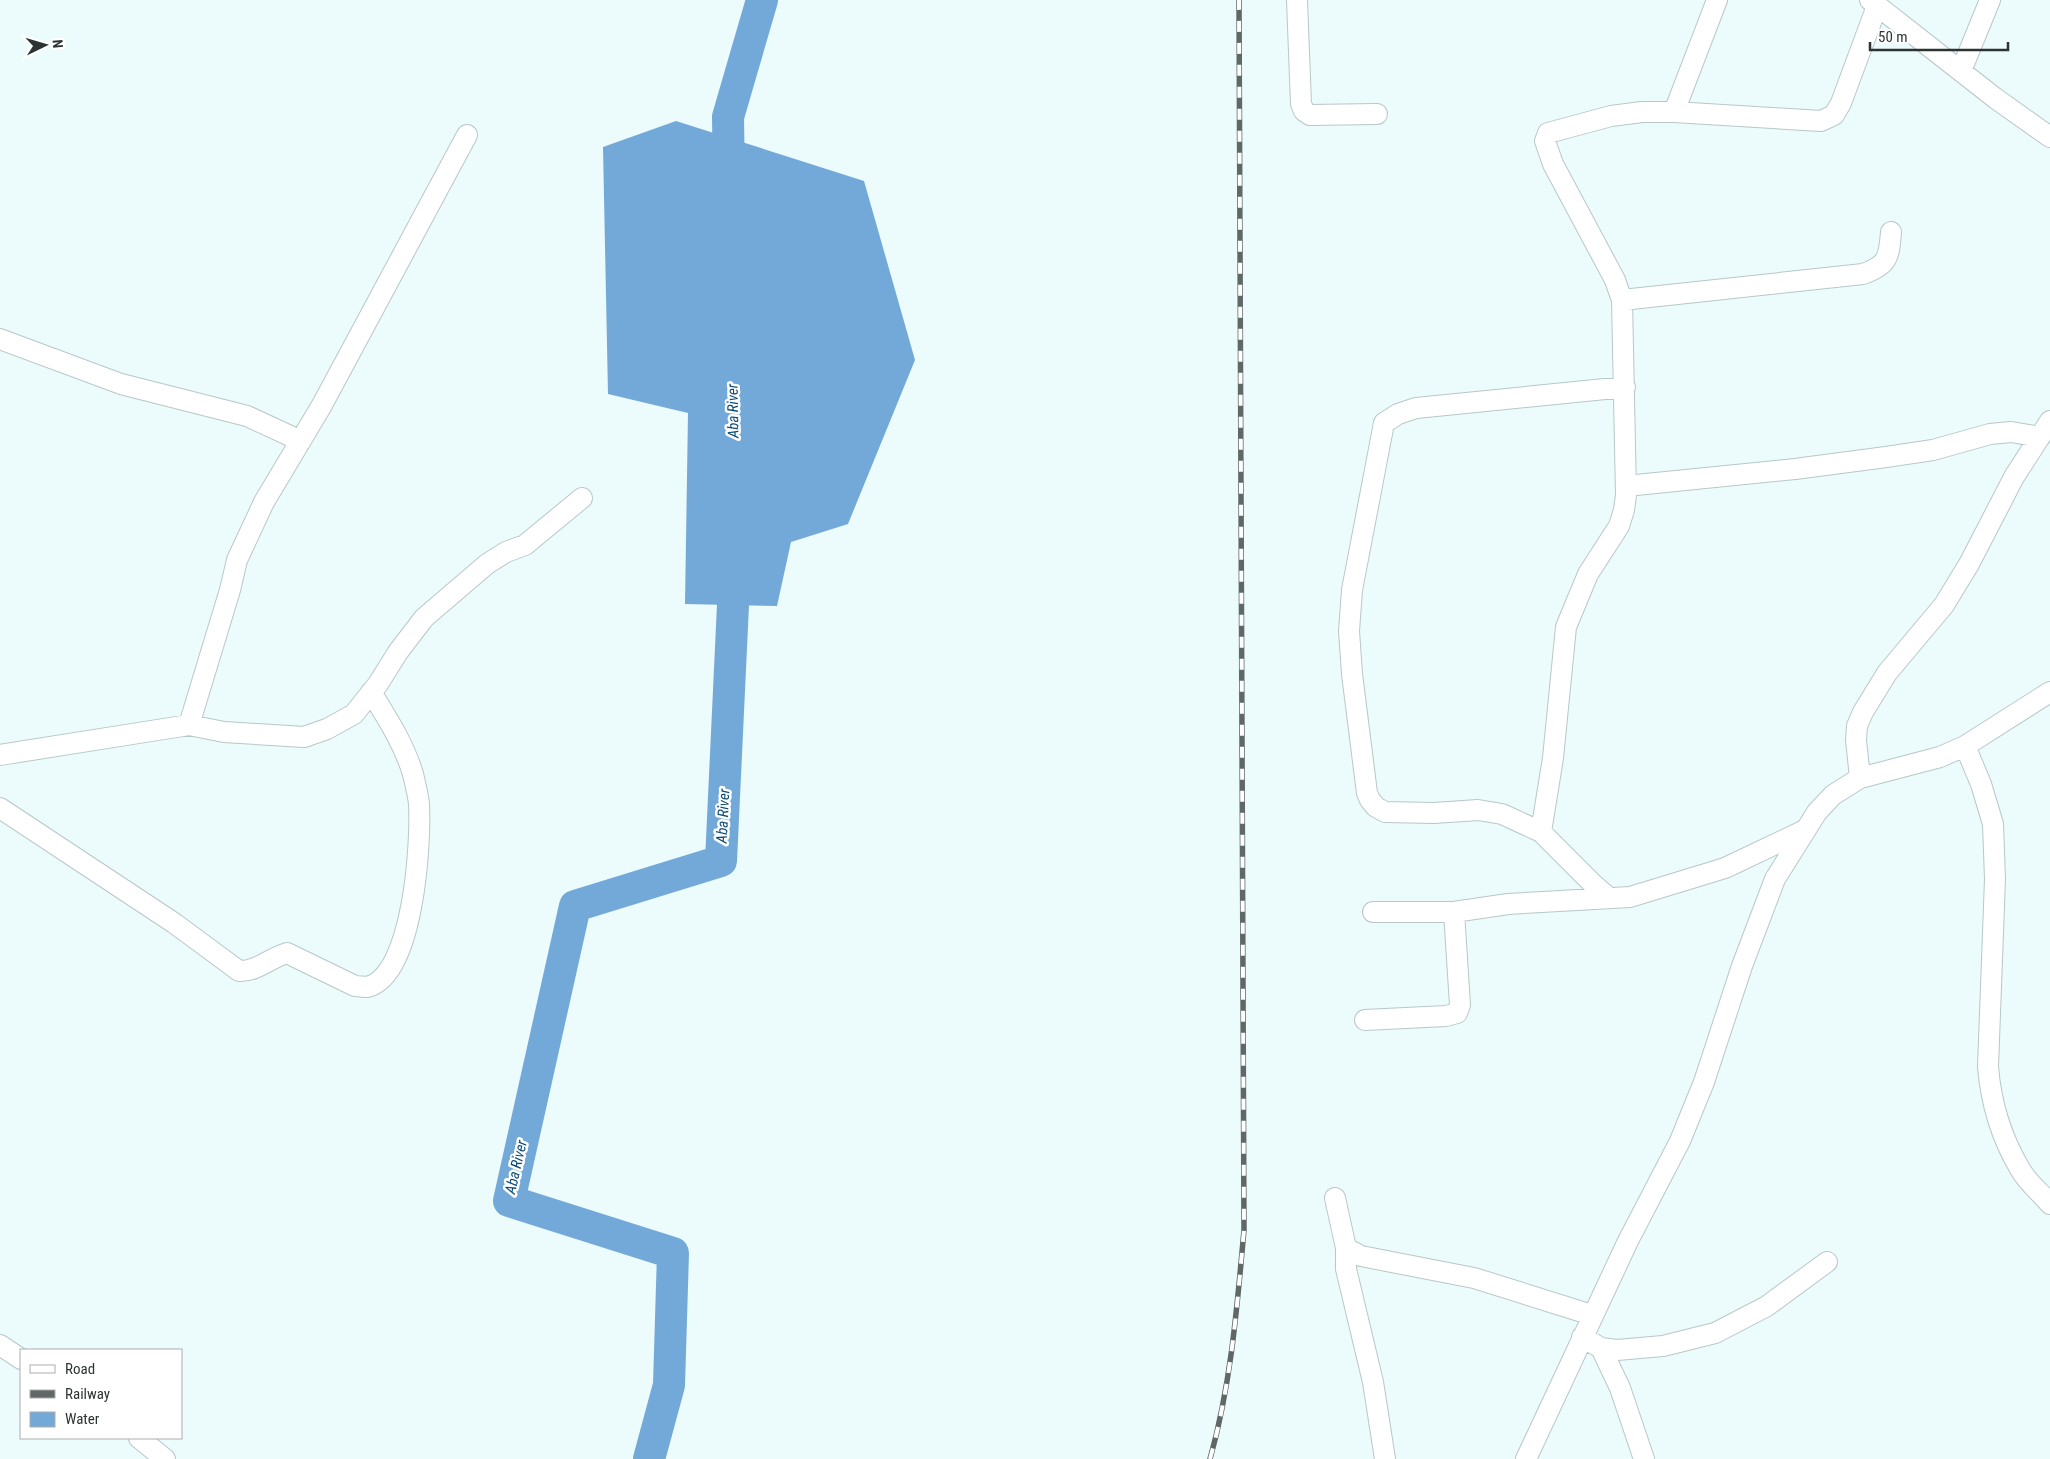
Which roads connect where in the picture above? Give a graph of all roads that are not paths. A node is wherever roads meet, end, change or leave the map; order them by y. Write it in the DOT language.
graph roads {
  1 [pos="1298,0"];
  2 [pos="1717,0"];
  3 [pos="1990,0"];
  4 [pos="1873,3"];
  5 [pos="1961,71"];
  6 [pos="1674,112"];
  7 [pos="1377,114"];
  8 [pos="467,135"];
  9 [pos="2050,137"];
  10 [pos="1891,232"];
  11 [pos="1622,300"];
  12 [pos="0,339"];
  13 [pos="1625,387"];
  14 [pos="2045,429"];
  15 [pos="301,441"];
  16 [pos="1626,486"];
  17 [pos="582,498"];
  18 [pos="371,692"];
  19 [pos="2050,692"];
  20 [pos="188,726"];
  21 [pos="1965,746"];
  22 [pos="0,755"];
  23 [pos="1860,778"];
  24 [pos="0,808"];
  25 [pos="1805,830"];
  26 [pos="1541,832"];
  27 [pos="1743,859"];
  28 [pos="1784,864"];
  29 [pos="1610,898"];
  30 [pos="1374,912"];
  31 [pos="1454,912"];
  32 [pos="1365,1020"];
  33 [pos="1336,1198"];
  34 [pos="2050,1204"];
  35 [pos="1346,1248"];
  36 [pos="1827,1262"];
  37 [pos="1592,1315"];
  38 [pos="1582,1337"];
  39 [pos="0,1345"];
  40 [pos="1602,1348"];
  41 [pos="20,1358"];
  42 [pos="140,1439"];
  43 [pos="165,1459"];
  44 [pos="1385,1459"];
  45 [pos="1526,1459"];
  46 [pos="1644,1459"];
  1 -- 7 [label="street"];
  2 -- 6 [label="street"];
  3 -- 5 [label="street"];
  4 -- 5 [label="street"];
  4 -- 6 [label="street"];
  5 -- 9 [label="street"];
  6 -- 11 [label="street"];
  8 -- 15 [label="street"];
  10 -- 11 [label="street"];
  11 -- 13 [label="street"];
  12 -- 15 [label="street"];
  13 -- 16 [label="street"];
  13 -- 26 [label="street"];
  14 -- 16 [label="street"];
  14 -- 23 [label="street"];
  15 -- 20 [label="street"];
  16 -- 26 [label="street"];
  17 -- 18 [label="street"];
  18 -- 20 [label="street"];
  18 -- 24 [label="street"];
  19 -- 21 [label="street"];
  20 -- 22 [label="street"];
  21 -- 23 [label="street"];
  21 -- 34 [label="street"];
  23 -- 25 [label="street"];
  25 -- 27 [label="street"];
  25 -- 28 [label="street"];
  26 -- 29 [label="street"];
  27 -- 28 [label="street"];
  27 -- 29 [label="street"];
  28 -- 37 [label="street"];
  29 -- 31 [label="street"];
  30 -- 31 [label="street"];
  31 -- 32 [label="street"];
  33 -- 35 [label="street"];
  35 -- 37 [label="street"];
  35 -- 44 [label="street"];
  36 -- 40 [label="street"];
  37 -- 38 [label="street"];
  38 -- 40 [label="street"];
  38 -- 45 [label="street"];
  39 -- 41 [label="street"];
  40 -- 46 [label="street"];
  42 -- 43 [label="street"];
}
